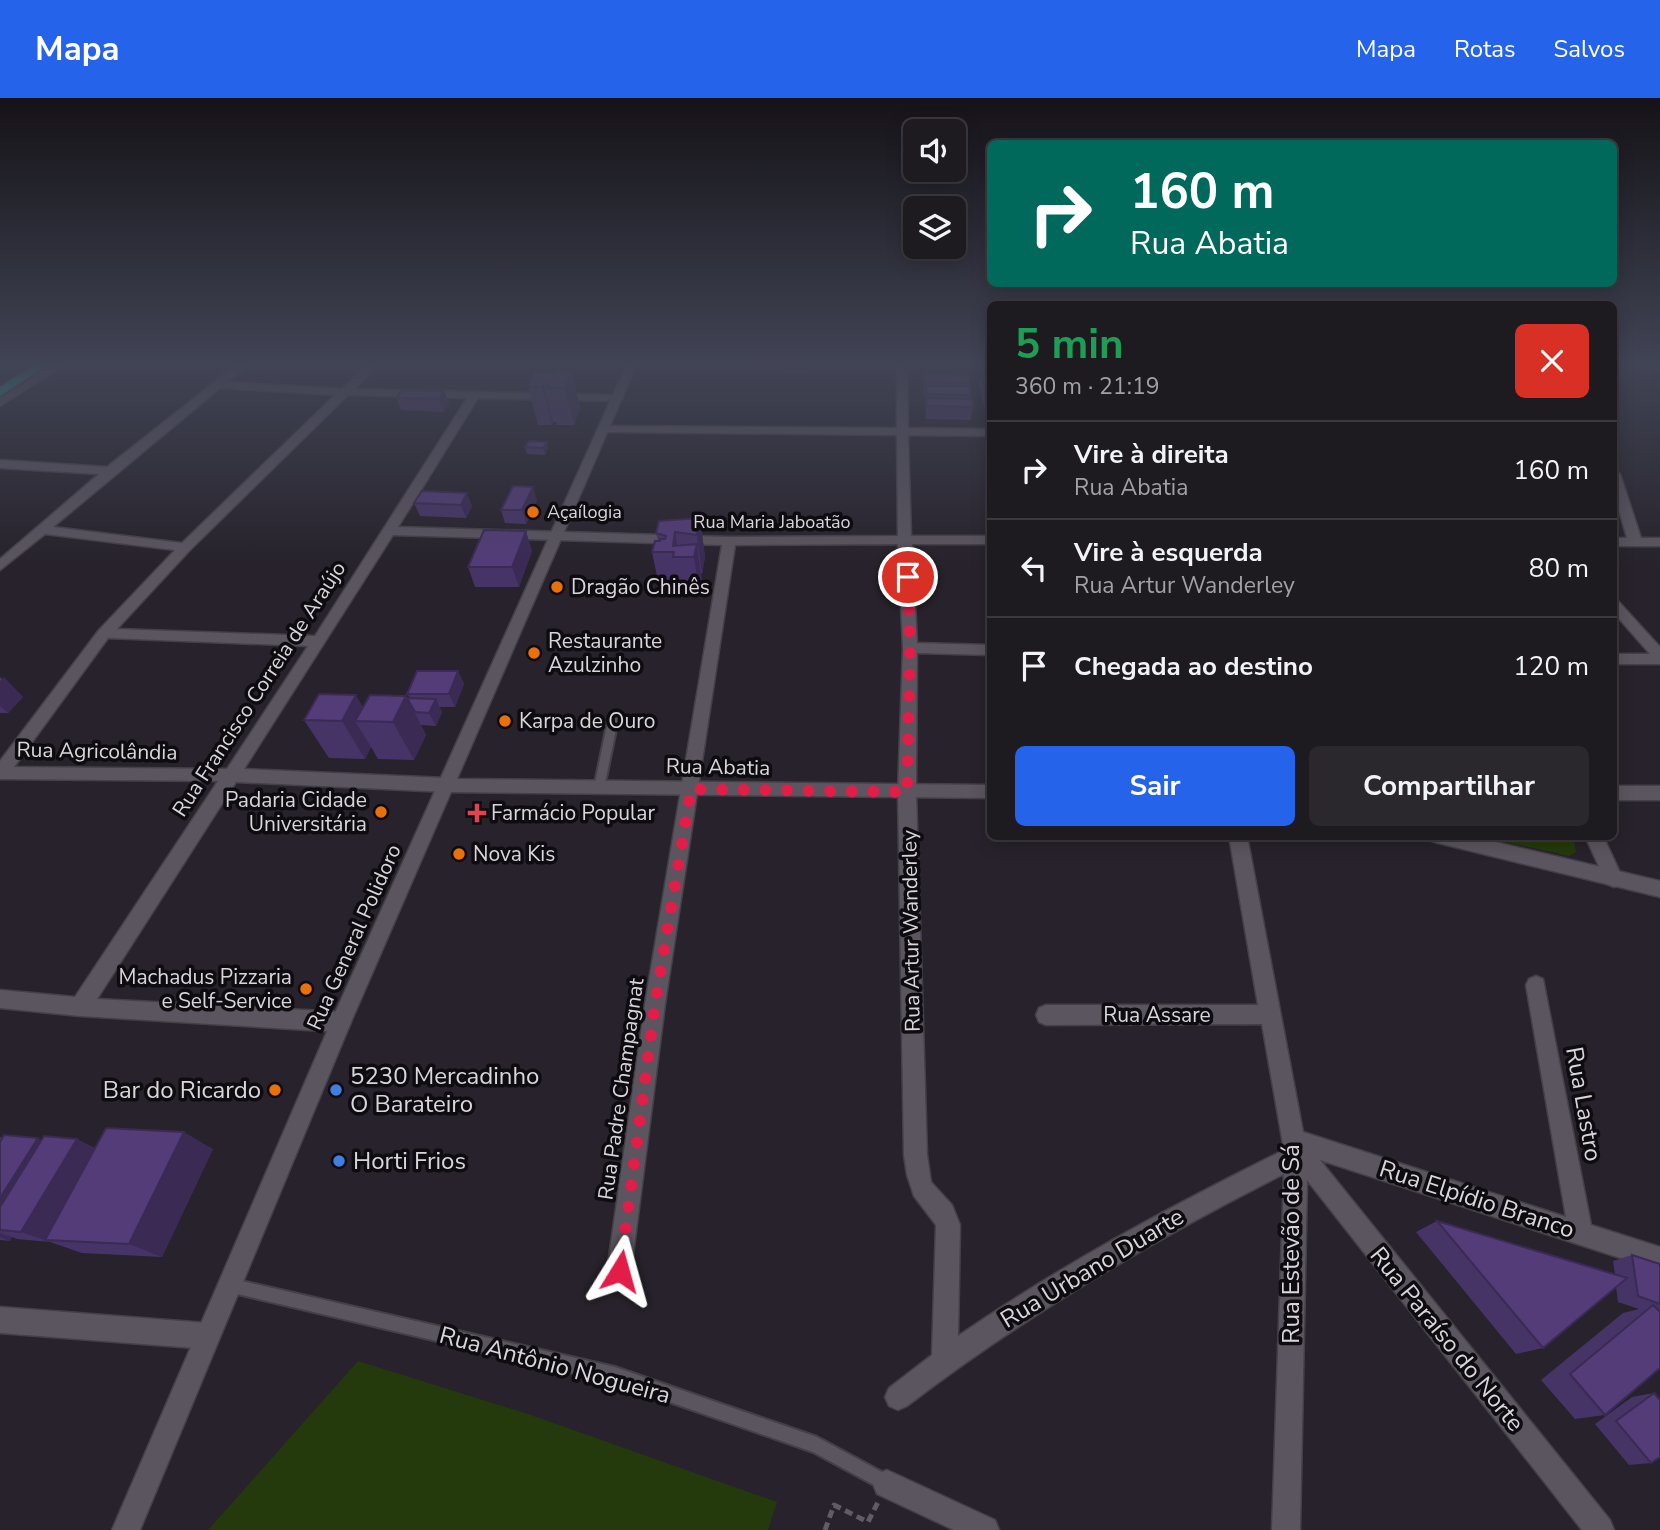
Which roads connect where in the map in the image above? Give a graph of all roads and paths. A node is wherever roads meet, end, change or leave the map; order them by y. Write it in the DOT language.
graph roads {
  1 [pos="904,432"];
  2 [pos="158,433"];
  3 [pos="303,433"];
  4 [pos="451,433"];
  5 [pos="601,433"];
  6 [pos="0,464"];
  7 [pos="110,471"];
  8 [pos="1617,484"];
  9 [pos="44,530"];
  10 [pos="387,531"];
  11 [pos="553,537"];
  12 [pos="906,540"];
  13 [pos="987,540"];
  14 [pos="729,541"];
  15 [pos="1635,541"];
  16 [pos="1660,541"];
  17 [pos="1617,542"];
  18 [pos="185,547"];
  19 [pos="0,566"];
  20 [pos="1617,608"];
  21 [pos="104,634"];
  22 [pos="319,641"];
  23 [pos="910,648"];
  24 [pos="987,650"];
  25 [pos="1660,657"];
  26 [pos="1617,659"];
  27 [pos="614,715"];
  28 [pos="0,773"];
  29 [pos="230,775"];
  30 [pos="446,785"];
  31 [pos="599,788"];
  32 [pos="691,789"];
  33 [pos="907,792"];
  34 [pos="987,792"];
  35 [pos="1617,793"];
  36 [pos="1660,793"];
  37 [pos="1239,840"];
  38 [pos="1455,840"];
  39 [pos="1596,840"];
  40 [pos="1614,878"];
  41 [pos="1660,888"];
  42 [pos="1536,985"];
  43 [pos="0,999"];
  44 [pos="80,1007"];
  45 [pos="1269,1014"];
  46 [pos="1045,1015"];
  47 [pos="341,1022"];
  48 [pos="1295,1148"];
  49 [pos="1581,1233"];
  50 [pos="1660,1259"];
  51 [pos="620,1271"];
  52 [pos="228,1285"];
  53 [pos="0,1320"];
  54 [pos="207,1336"];
  55 [pos="945,1360"];
  56 [pos="898,1397"];
  57 [pos="887,1484"];
  58 [pos="126,1530"];
  59 [pos="825,1530"];
  60 [pos="985,1530"];
  61 [pos="1286,1530"];
  62 [pos="1600,1530"];
  1 -- 12 [label="street, Rua Artur Wanderley"];
  2 -- 7 [label="street"];
  3 -- 18 [label="street"];
  4 -- 10 [label="street, Rua Francisco Correia de Araújo"];
  5 -- 11 [label="street, Rua General Polidoro"];
  6 -- 7 [label="street"];
  7 -- 9 [label="street"];
  8 -- 15 [label="street"];
  9 -- 18 [label="street"];
  9 -- 19 [label="street"];
  10 -- 11 [label="street, Rua Maria Jaboatão"];
  10 -- 22 [label="street, Rua Francisco Correia de Araújo"];
  11 -- 14 [label="street, Rua Maria Jaboatão"];
  11 -- 30 [label="street, Rua General Polidoro"];
  12 -- 13 [label="street, Rua Maria Jaboatão"];
  12 -- 14 [label="street, Rua Maria Jaboatão"];
  12 -- 23 [label="street, Rua Artur Wanderley"];
  14 -- 32 [label="street, Rua Padre Champagnat"];
  15 -- 16 [label="street"];
  15 -- 17 [label="street"];
  18 -- 21 [label="street"];
  20 -- 25 [label="street"];
  21 -- 22 [label="street"];
  21 -- 28 [label="street"];
  22 -- 29 [label="street, Rua Francisco Correia de Araújo"];
  23 -- 24 [label="street"];
  23 -- 33 [label="street, Rua Artur Wanderley"];
  25 -- 26 [label="street"];
  27 -- 31 [label="lane"];
  28 -- 29 [label="street, Rua Agricolândia"];
  29 -- 30 [label="street, Rua Agricolândia"];
  29 -- 44 [label="street, Rua Francisco Correia de Araújo"];
  30 -- 31 [label="street, Rua Abatia"];
  30 -- 47 [label="street, Rua General Polidoro"];
  31 -- 32 [label="street, Rua Abatia"];
  32 -- 33 [label="street, Rua Abatia"];
  32 -- 51 [label="street, Rua Padre Champagnat"];
  33 -- 34 [label="street, Rua Abatia"];
  33 -- 55 [label="street, Rua Artur Wanderley"];
  35 -- 36 [label="street"];
  37 -- 45 [label="street, Rua Estevão de Sá"];
  38 -- 40 [label="street"];
  39 -- 40 [label="street"];
  40 -- 41 [label="street"];
  42 -- 49 [label="street, Rua Lastro"];
  43 -- 44 [label="street"];
  44 -- 47 [label="street"];
  45 -- 46 [label="street, Rua Assare"];
  45 -- 48 [label="street, Rua Estevão de Sá"];
  47 -- 52 [label="street, Rua General Polidoro"];
  48 -- 49 [label="street, Rua Elpídio Branco"];
  48 -- 55 [label="street, Rua Urbano Duarte"];
  48 -- 61 [label="street, Rua Estevão de Sá"];
  48 -- 62 [label="street, Rua Paraíso do Norte"];
  49 -- 50 [label="street, Rua Elpídio Branco"];
  52 -- 54 [label="street, Rua General Polidoro"];
  52 -- 57 [label="lane, Rua Antônio Nogueira"];
  53 -- 54 [label="street"];
  54 -- 58 [label="street, Rua General Polidoro"];
  55 -- 56 [label="street, Rua Urbano Duarte"];
  57 -- 59 [label="path"];
  57 -- 60 [label="street, Rua Antônio Nogueira"];
}
